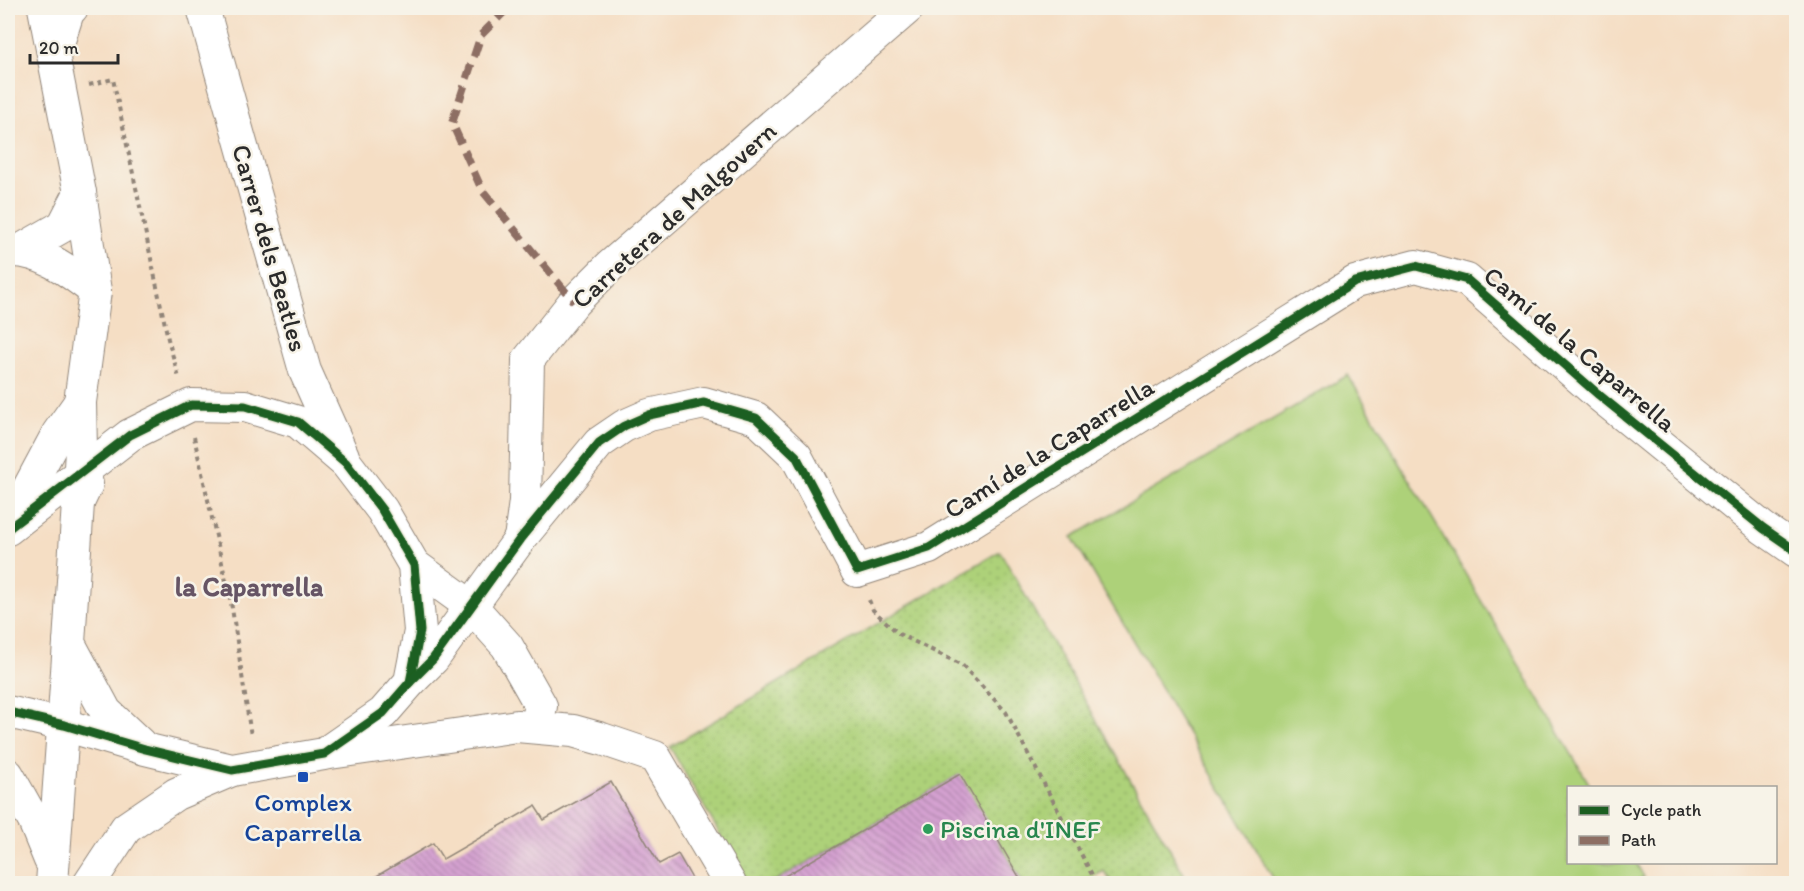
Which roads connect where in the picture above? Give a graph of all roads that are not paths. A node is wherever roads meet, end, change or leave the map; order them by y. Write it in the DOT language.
graph roads {
  1 [pos="44,8"];
  2 [pos="72,8"];
  3 [pos="908,8"];
  4 [pos="200,15"];
  5 [pos="54,55"];
  6 [pos="80,193"];
  7 [pos="14,251"];
  8 [pos="95,291"];
  9 [pos="80,402"];
  10 [pos="346,463"];
  11 [pos="79,488"];
  12 [pos="8,528"];
  13 [pos="520,539"];
  14 [pos="1797,551"];
  15 [pos="414,565"];
  16 [pos="472,607"];
  17 [pos="69,643"];
  18 [pos="410,682"];
  19 [pos="8,712"];
  20 [pos="64,725"];
  21 [pos="536,727"];
  22 [pos="145,749"];
  23 [pos="324,754"];
  24 [pos="232,770"];
  25 [pos="8,775"];
  26 [pos="52,875"];
  27 [pos="89,884"];
  28 [pos="730,884"];
  1 -- 5 [label="street"];
  2 -- 5 [label="street"];
  3 -- 13 [label="street, Carretera de Malgovern"];
  4 -- 10 [label="street, Carrer dels Beatles"];
  5 -- 6 [label="street"];
  6 -- 7 [label="street"];
  6 -- 8 [label="street"];
  7 -- 8 [label="street"];
  8 -- 9 [label="street"];
  9 -- 11 [label="street"];
  9 -- 12 [label="street"];
  10 -- 11 [label="street"];
  10 -- 15 [label="street"];
  11 -- 12 [label="street"];
  11 -- 17 [label="street"];
  13 -- 14 [label="street, Camí de la Caparrella"];
  13 -- 16 [label="street"];
  15 -- 16 [label="street"];
  15 -- 18 [label="street"];
  16 -- 18 [label="street"];
  16 -- 21 [label="street"];
  17 -- 20 [label="street"];
  17 -- 22 [label="street"];
  18 -- 23 [label="street"];
  19 -- 20 [label="street"];
  20 -- 22 [label="street"];
  20 -- 26 [label="street"];
  21 -- 23 [label="street"];
  21 -- 28 [label="street"];
  22 -- 24 [label="street"];
  23 -- 24 [label="street"];
  24 -- 27 [label="street"];
  25 -- 26 [label="street"];
}
